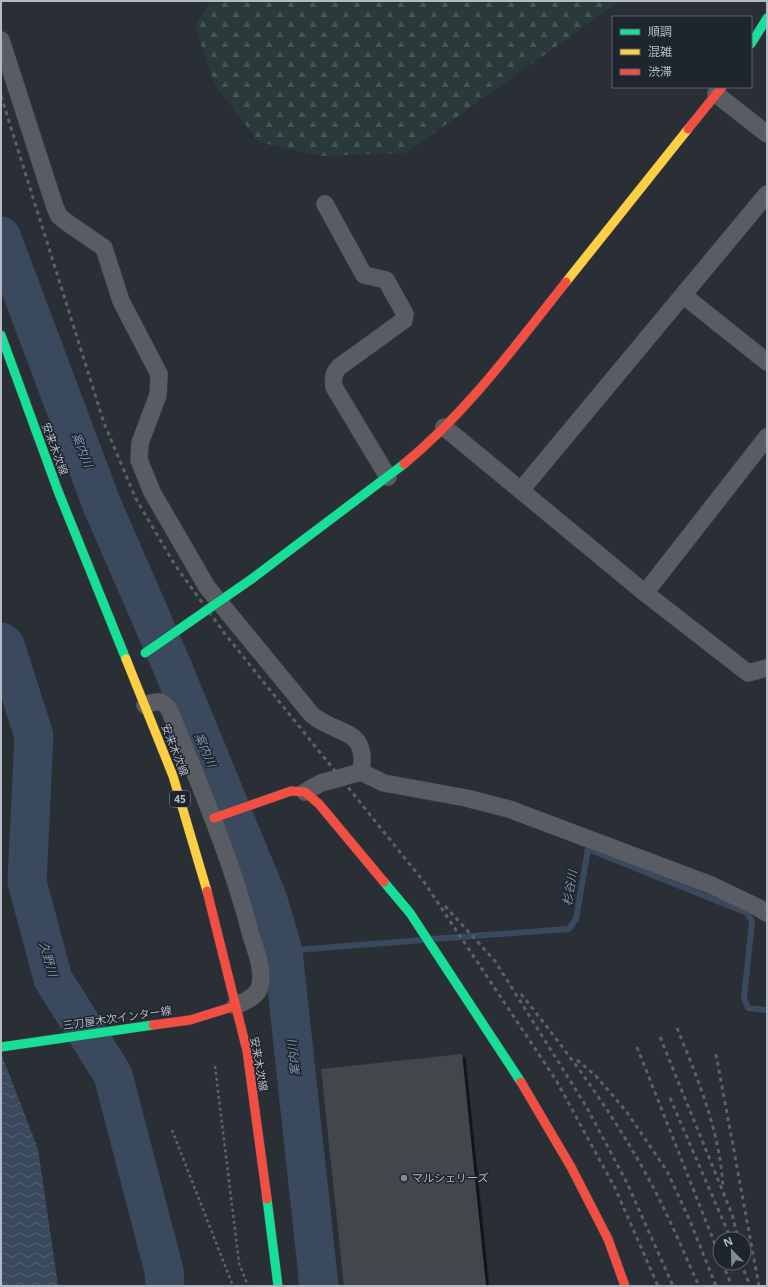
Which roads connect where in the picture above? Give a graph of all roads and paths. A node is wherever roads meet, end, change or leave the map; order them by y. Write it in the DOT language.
graph roads {
  1 [pos="767,18"];
  2 [pos="1,40"];
  3 [pos="752,42"];
  4 [pos="719,91"];
  5 [pos="767,134"];
  6 [pos="767,194"];
  7 [pos="325,204"];
  8 [pos="683,295"];
  9 [pos="1,335"];
  10 [pos="767,362"];
  11 [pos="444,427"];
  12 [pos="767,437"];
  13 [pos="388,477"];
  14 [pos="521,490"];
  15 [pos="645,593"];
  16 [pos="137,659"];
  17 [pos="767,668"];
  18 [pos="145,705"];
  19 [pos="361,772"];
  20 [pos="305,792"];
  21 [pos="220,816"];
  22 [pos="767,913"];
  23 [pos="235,1006"];
  24 [pos="1,1046"];
  25 [pos="215,1066"];
  26 [pos="172,1130"];
  27 [pos="233,1286"];
  28 [pos="248,1286"];
  29 [pos="278,1286"];
  30 [pos="625,1286"];
  1 -- 3 [label="street"];
  2 -- 19 [label="street"];
  4 -- 5 [label="street"];
  4 -- 11 [label="street"];
  6 -- 8 [label="street"];
  7 -- 13 [label="street"];
  8 -- 10 [label="street"];
  8 -- 14 [label="street"];
  9 -- 16 [label="street, 安来木次線 / 45"];
  11 -- 13 [label="street"];
  11 -- 14 [label="street"];
  12 -- 15 [label="street"];
  13 -- 16 [label="street, bridge"];
  14 -- 15 [label="street"];
  15 -- 17 [label="street"];
  16 -- 18 [label="street, 安来木次線 / 45"];
  18 -- 21 [label="street"];
  18 -- 23 [label="street, 安来木次線 / 45"];
  19 -- 20 [label="street"];
  19 -- 22 [label="street"];
  20 -- 21 [label="street"];
  20 -- 30 [label="street"];
  21 -- 23 [label="street"];
  23 -- 24 [label="street, 三刀屋木次インター線"];
  23 -- 29 [label="street, 安来木次線 / 45"];
  25 -- 28 [label="path"];
  26 -- 27 [label="path"];
}
